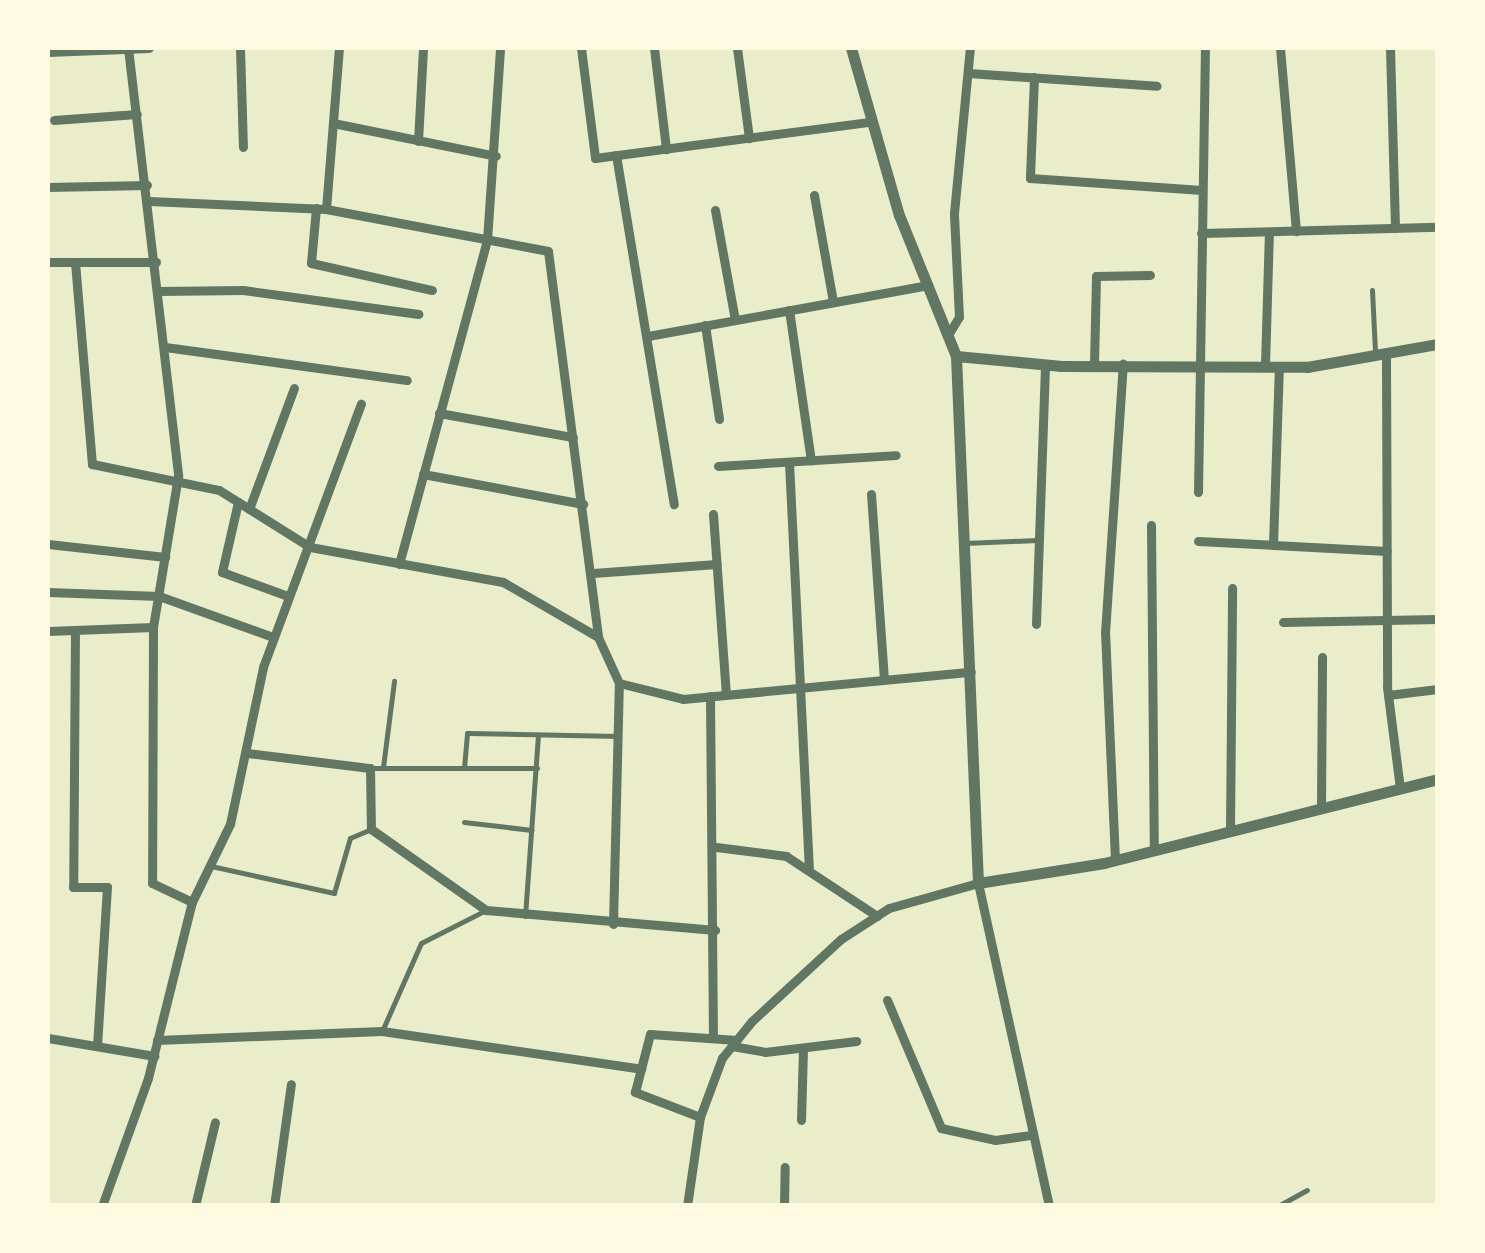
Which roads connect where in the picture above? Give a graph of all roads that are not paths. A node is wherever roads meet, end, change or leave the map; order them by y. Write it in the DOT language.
graph roads {
  1 [pos="128,48"];
  2 [pos="149,48"];
  3 [pos="240,48"];
  4 [pos="338,48"];
  5 [pos="423,48"];
  6 [pos="500,48"];
  7 [pos="581,48"];
  8 [pos="654,48"];
  9 [pos="737,48"];
  10 [pos="850,48"];
  11 [pos="970,48"];
  12 [pos="1205,48"];
  13 [pos="1280,48"];
  14 [pos="1390,48"];
  15 [pos="48,52"];
  16 [pos="968,73"];
  17 [pos="1034,78"];
  18 [pos="1157,86"];
  19 [pos="137,114"];
  20 [pos="54,120"];
  21 [pos="870,122"];
  22 [pos="333,123"];
  23 [pos="749,138"];
  24 [pos="418,141"];
  25 [pos="243,147"];
  26 [pos="666,149"];
  27 [pos="616,155"];
  28 [pos="496,156"];
  29 [pos="147,185"];
  30 [pos="48,187"];
  31 [pos="1202,190"];
  32 [pos="814,195"];
  33 [pos="149,200"];
  34 [pos="321,208"];
  35 [pos="715,210"];
  36 [pos="1438,226"];
  37 [pos="1395,228"];
  38 [pos="1296,231"];
  39 [pos="1269,232"];
  40 [pos="1201,234"];
  41 [pos="488,240"];
  42 [pos="48,262"];
  43 [pos="75,262"];
  44 [pos="156,262"];
  45 [pos="1150,274"];
  46 [pos="928,285"];
  47 [pos="432,290"];
  48 [pos="1372,290"];
  49 [pos="159,291"];
  50 [pos="833,302"];
  51 [pos="789,310"];
  52 [pos="418,314"];
  53 [pos="735,320"];
  54 [pos="706,326"];
  55 [pos="948,335"];
  56 [pos="648,336"];
  57 [pos="1438,344"];
  58 [pos="165,348"];
  59 [pos="956,356"];
  60 [pos="1381,359"];
  61 [pos="1195,362"];
  62 [pos="1123,363"];
  63 [pos="1044,364"];
  64 [pos="1094,364"];
  65 [pos="1265,365"];
  66 [pos="1279,366"];
  67 [pos="407,380"];
  68 [pos="294,388"];
  69 [pos="361,404"];
  70 [pos="439,414"];
  71 [pos="719,420"];
  72 [pos="572,437"];
  73 [pos="896,455"];
  74 [pos="811,460"];
  75 [pos="789,462"];
  76 [pos="718,466"];
  77 [pos="423,474"];
  78 [pos="178,476"];
  79 [pos="1198,492"];
  80 [pos="871,494"];
  81 [pos="238,502"];
  82 [pos="583,504"];
  83 [pos="674,504"];
  84 [pos="249,509"];
  85 [pos="713,514"];
  86 [pos="1151,525"];
  87 [pos="1036,540"];
  88 [pos="1198,540"];
  89 [pos="965,543"];
  90 [pos="48,544"];
  91 [pos="1272,545"];
  92 [pos="310,547"];
  93 [pos="1386,551"];
  94 [pos="165,557"];
  95 [pos="399,564"];
  96 [pos="717,564"];
  97 [pos="593,573"];
  98 [pos="1232,588"];
  99 [pos="48,592"];
  100 [pos="158,596"];
  101 [pos="288,596"];
  102 [pos="1438,619"];
  103 [pos="1283,622"];
  104 [pos="1036,624"];
  105 [pos="1386,624"];
  106 [pos="154,627"];
  107 [pos="75,630"];
  108 [pos="48,631"];
  109 [pos="598,636"];
  110 [pos="273,638"];
  111 [pos="1322,658"];
  112 [pos="971,672"];
  113 [pos="884,680"];
  114 [pos="394,681"];
  115 [pos="619,683"];
  116 [pos="801,688"];
  117 [pos="1438,689"];
  118 [pos="726,695"];
  119 [pos="710,696"];
  120 [pos="1388,696"];
  121 [pos="538,734"];
  122 [pos="620,736"];
  123 [pos="247,753"];
  124 [pos="370,768"];
  125 [pos="383,768"];
  126 [pos="464,768"];
  127 [pos="538,768"];
  128 [pos="1438,779"];
  129 [pos="1400,788"];
  130 [pos="1321,807"];
  131 [pos="464,822"];
  132 [pos="371,828"];
  133 [pos="532,830"];
  134 [pos="1230,830"];
  135 [pos="716,846"];
  136 [pos="1154,850"];
  137 [pos="1115,860"];
  138 [pos="210,866"];
  139 [pos="809,868"];
  140 [pos="978,883"];
  141 [pos="192,902"];
  142 [pos="486,910"];
  143 [pos="524,916"];
  144 [pos="877,916"];
  145 [pos="612,924"];
  146 [pos="715,930"];
  147 [pos="888,1000"];
  148 [pos="382,1031"];
  149 [pos="713,1032"];
  150 [pos="48,1038"];
  151 [pos="158,1040"];
  152 [pos="856,1041"];
  153 [pos="735,1043"];
  154 [pos="97,1046"];
  155 [pos="803,1048"];
  156 [pos="154,1056"];
  157 [pos="641,1069"];
  158 [pos="291,1084"];
  159 [pos="700,1116"];
  160 [pos="801,1120"];
  161 [pos="215,1122"];
  162 [pos="1032,1135"];
  163 [pos="784,1167"];
  164 [pos="1307,1190"];
  165 [pos="102,1206"];
  166 [pos="195,1206"];
  167 [pos="274,1206"];
  168 [pos="687,1206"];
  169 [pos="784,1206"];
  170 [pos="1050,1206"];
  171 [pos="1278,1206"];
  1 -- 2 [label="street"];
  1 -- 15 [label="street"];
  1 -- 19 [label="street"];
  3 -- 25 [label="street"];
  4 -- 22 [label="street"];
  5 -- 24 [label="street"];
  6 -- 28 [label="street"];
  7 -- 27 [label="street"];
  8 -- 26 [label="street"];
  9 -- 23 [label="street"];
  10 -- 21 [label="street"];
  11 -- 16 [label="street"];
  12 -- 31 [label="street"];
  13 -- 38 [label="street"];
  14 -- 37 [label="street"];
  16 -- 17 [label="street"];
  16 -- 55 [label="street"];
  17 -- 18 [label="street"];
  17 -- 31 [label="street"];
  19 -- 20 [label="street"];
  19 -- 29 [label="street"];
  21 -- 23 [label="street"];
  21 -- 46 [label="street"];
  22 -- 24 [label="street"];
  22 -- 34 [label="street"];
  23 -- 26 [label="street"];
  24 -- 28 [label="street"];
  26 -- 27 [label="street"];
  27 -- 56 [label="street"];
  28 -- 41 [label="street"];
  29 -- 30 [label="street"];
  29 -- 33 [label="street"];
  31 -- 40 [label="street"];
  32 -- 50 [label="street"];
  33 -- 34 [label="street"];
  33 -- 44 [label="street"];
  34 -- 41 [label="street"];
  34 -- 47 [label="street"];
  35 -- 53 [label="street"];
  36 -- 37 [label="street"];
  37 -- 38 [label="street"];
  38 -- 39 [label="street"];
  39 -- 40 [label="street"];
  39 -- 65 [label="street"];
  40 -- 61 [label="street"];
  41 -- 70 [label="street"];
  41 -- 72 [label="street"];
  42 -- 43 [label="street"];
  43 -- 44 [label="street"];
  43 -- 78 [label="street"];
  44 -- 49 [label="street"];
  45 -- 64 [label="street"];
  46 -- 50 [label="street"];
  46 -- 55 [label="street"];
  48 -- 60 [label="lane"];
  49 -- 52 [label="street"];
  49 -- 58 [label="street"];
  50 -- 51 [label="street"];
  51 -- 53 [label="street"];
  51 -- 74 [label="street"];
  53 -- 54 [label="street"];
  54 -- 56 [label="street"];
  54 -- 71 [label="street"];
  55 -- 59 [label="street"];
  56 -- 83 [label="street"];
  57 -- 60 [label="street"];
  58 -- 67 [label="street"];
  58 -- 78 [label="street"];
  59 -- 63 [label="street"];
  59 -- 89 [label="street"];
  60 -- 66 [label="street"];
  60 -- 93 [label="street"];
  61 -- 62 [label="street"];
  61 -- 65 [label="street"];
  61 -- 79 [label="street"];
  62 -- 64 [label="street"];
  62 -- 137 [label="street"];
  63 -- 64 [label="street"];
  63 -- 87 [label="street"];
  65 -- 66 [label="street"];
  66 -- 91 [label="street"];
  68 -- 84 [label="street"];
  69 -- 92 [label="street"];
  70 -- 72 [label="street"];
  70 -- 77 [label="street"];
  72 -- 82 [label="street"];
  73 -- 74 [label="street"];
  74 -- 75 [label="street"];
  75 -- 76 [label="street"];
  75 -- 116 [label="street"];
  77 -- 82 [label="street"];
  77 -- 95 [label="street"];
  78 -- 81 [label="street"];
  78 -- 94 [label="street"];
  80 -- 113 [label="street"];
  81 -- 84 [label="street"];
  81 -- 101 [label="street"];
  82 -- 97 [label="street"];
  84 -- 92 [label="street"];
  85 -- 96 [label="street"];
  86 -- 136 [label="street"];
  87 -- 89 [label="lane"];
  87 -- 104 [label="street"];
  88 -- 91 [label="street"];
  89 -- 112 [label="street"];
  90 -- 94 [label="street"];
  91 -- 93 [label="street"];
  92 -- 95 [label="street"];
  92 -- 101 [label="street"];
  93 -- 105 [label="street"];
  94 -- 100 [label="street"];
  95 -- 109 [label="street"];
  96 -- 97 [label="street"];
  96 -- 118 [label="street"];
  97 -- 109 [label="street"];
  98 -- 134 [label="street"];
  99 -- 100 [label="street"];
  100 -- 106 [label="street"];
  100 -- 110 [label="street"];
  101 -- 110 [label="street"];
  102 -- 105 [label="street"];
  103 -- 105 [label="street"];
  105 -- 120 [label="street"];
  106 -- 107 [label="street"];
  106 -- 141 [label="street"];
  107 -- 108 [label="street"];
  107 -- 154 [label="street"];
  109 -- 115 [label="street"];
  110 -- 123 [label="street"];
  111 -- 130 [label="street"];
  112 -- 113 [label="street"];
  112 -- 140 [label="street"];
  113 -- 116 [label="street"];
  114 -- 125 [label="lane"];
  115 -- 119 [label="street"];
  115 -- 122 [label="street"];
  116 -- 118 [label="street"];
  116 -- 139 [label="street"];
  117 -- 120 [label="street"];
  118 -- 119 [label="street"];
  119 -- 135 [label="street"];
  120 -- 129 [label="street"];
  121 -- 122 [label="lane"];
  121 -- 126 [label="lane"];
  121 -- 127 [label="lane"];
  122 -- 145 [label="street"];
  123 -- 124 [label="street"];
  123 -- 138 [label="street"];
  124 -- 125 [label="lane"];
  124 -- 132 [label="street"];
  125 -- 126 [label="lane"];
  126 -- 127 [label="lane"];
  127 -- 133 [label="lane"];
  128 -- 129 [label="street"];
  129 -- 130 [label="street"];
  130 -- 134 [label="street"];
  131 -- 133 [label="lane"];
  132 -- 138 [label="lane"];
  132 -- 142 [label="street"];
  133 -- 143 [label="lane"];
  134 -- 136 [label="street"];
  135 -- 139 [label="street"];
  135 -- 146 [label="street"];
  136 -- 137 [label="street"];
  137 -- 140 [label="street"];
  138 -- 141 [label="street"];
  139 -- 144 [label="street"];
  140 -- 144 [label="street"];
  140 -- 162 [label="street"];
  141 -- 151 [label="street"];
  142 -- 143 [label="street"];
  142 -- 148 [label="lane"];
  143 -- 145 [label="street"];
  144 -- 153 [label="street"];
  145 -- 146 [label="street"];
  146 -- 149 [label="street"];
  147 -- 162 [label="street"];
  148 -- 151 [label="street"];
  148 -- 157 [label="street"];
  149 -- 153 [label="street"];
  149 -- 157 [label="street"];
  150 -- 154 [label="street"];
  151 -- 156 [label="street"];
  152 -- 155 [label="street"];
  153 -- 155 [label="street"];
  153 -- 159 [label="street"];
  154 -- 156 [label="street"];
  155 -- 160 [label="street"];
  156 -- 165 [label="street"];
  157 -- 159 [label="street"];
  158 -- 167 [label="street"];
  159 -- 168 [label="street"];
  161 -- 166 [label="street"];
  162 -- 170 [label="street"];
  163 -- 169 [label="street"];
  164 -- 171 [label="lane"];
}
